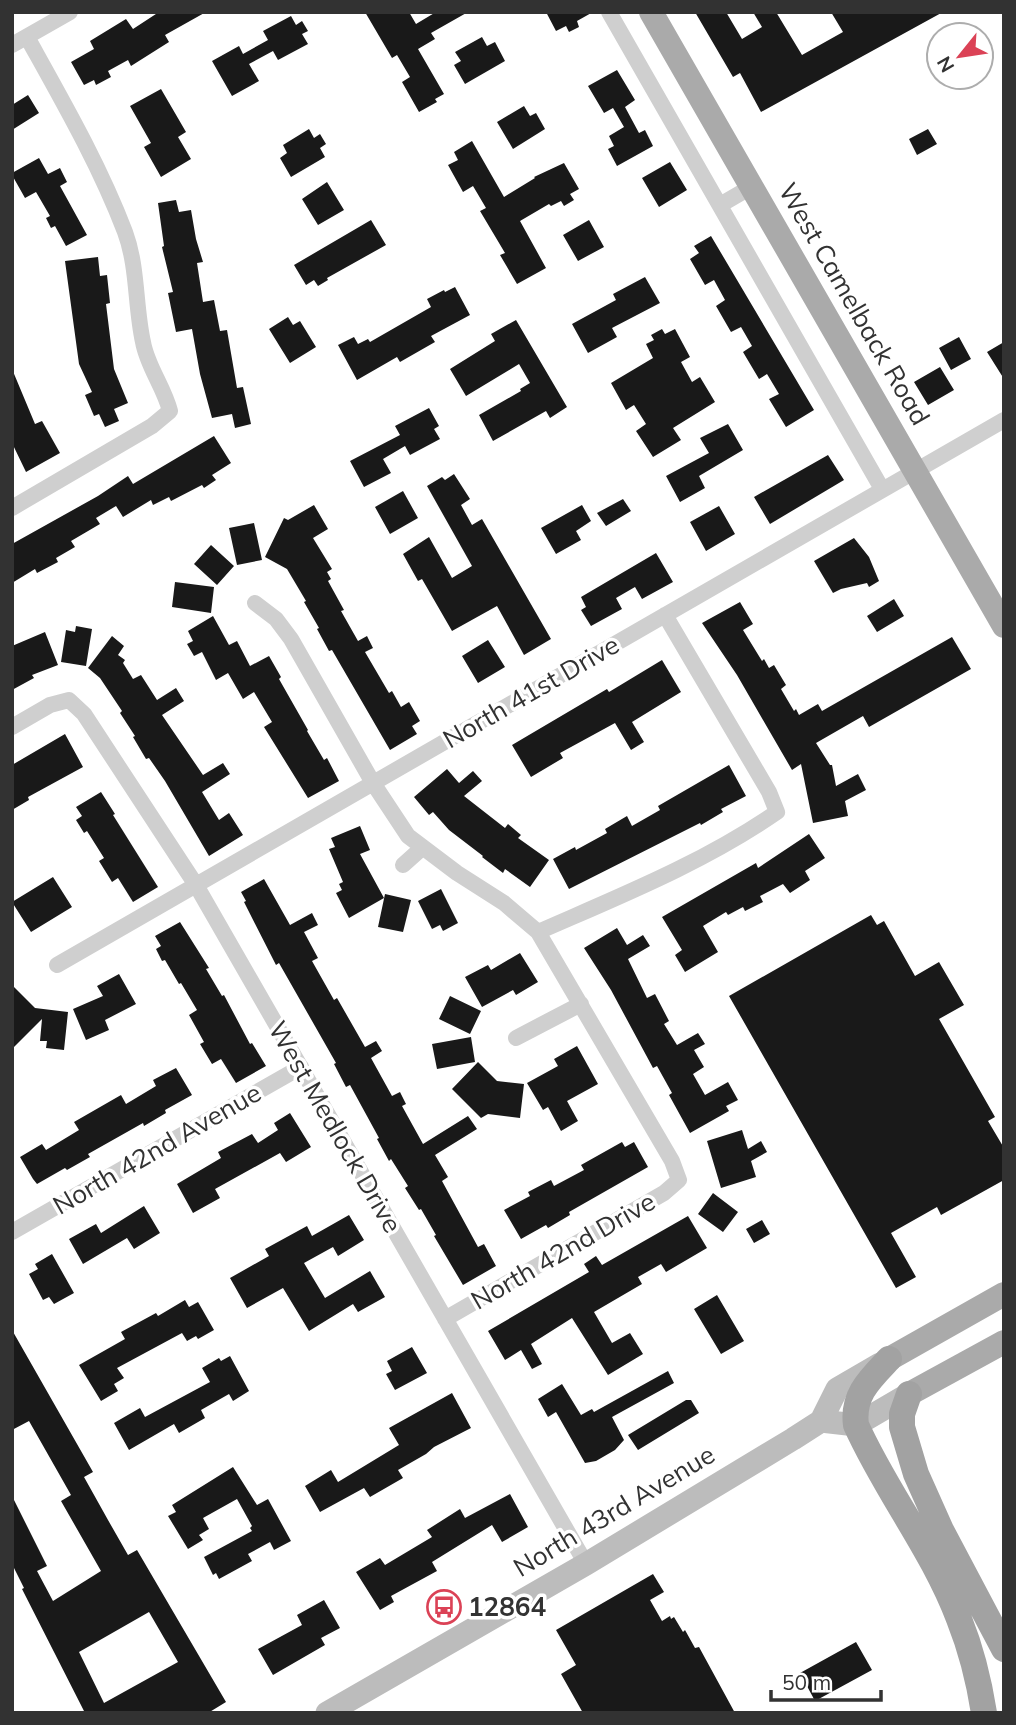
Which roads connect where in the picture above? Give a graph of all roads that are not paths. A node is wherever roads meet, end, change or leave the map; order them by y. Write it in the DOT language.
graph roads {
  1 [pos="69,12"];
  2 [pos="609,12"];
  3 [pos="651,12"];
  4 [pos="19,41"];
  5 [pos="751,187"];
  6 [pos="720,205"];
  7 [pos="1004,419"];
  8 [pos="916,470"];
  9 [pos="882,489"];
  10 [pos="12,508"];
  11 [pos="254,603"];
  12 [pos="664,615"];
  13 [pos="1004,626"];
  14 [pos="12,727"];
  15 [pos="373,783"];
  16 [pos="422,848"];
  17 [pos="403,864"];
  18 [pos="196,885"];
  19 [pos="538,932"];
  20 [pos="57,965"];
  21 [pos="581,1004"];
  22 [pos="516,1038"];
  23 [pos="301,1067"];
  24 [pos="12,1232"];
  25 [pos="1004,1294"];
  26 [pos="445,1319"];
  27 [pos="1004,1342"];
  28 [pos="889,1359"];
  29 [pos="909,1394"];
  30 [pos="821,1421"];
  31 [pos="856,1425"];
  32 [pos="586,1564"];
  33 [pos="1004,1648"];
  34 [pos="327,1713"];
  35 [pos="984,1713"];
  1 -- 4 [label="street"];
  2 -- 6 [label="street"];
  3 -- 5 [label="main road, West Camelback Road"];
  4 -- 10 [label="street"];
  5 -- 6 [label="street"];
  5 -- 8 [label="main road, West Camelback Road"];
  6 -- 9 [label="street"];
  7 -- 8 [label="street, North 41st Drive"];
  8 -- 9 [label="street, North 41st Drive"];
  8 -- 13 [label="main road, West Camelback Road"];
  9 -- 12 [label="street, North 41st Drive"];
  11 -- 15 [label="street"];
  12 -- 15 [label="street, North 41st Drive"];
  12 -- 19 [label="street"];
  14 -- 18 [label="street, West Medlock Drive"];
  15 -- 16 [label="street"];
  15 -- 18 [label="street, North 41st Drive"];
  16 -- 17 [label="street"];
  16 -- 19 [label="street"];
  18 -- 20 [label="street, North 41st Drive"];
  18 -- 23 [label="street, West Medlock Drive"];
  19 -- 21 [label="street"];
  21 -- 22 [label="street"];
  21 -- 26 [label="street, North 42nd Drive"];
  23 -- 24 [label="street, North 42nd Avenue"];
  23 -- 26 [label="street, West Medlock Drive"];
  25 -- 28 [label="main road"];
  26 -- 32 [label="street, West Medlock Drive"];
  27 -- 29 [label="main road"];
  28 -- 30 [label="main road"];
  28 -- 31 [label="highway"];
  29 -- 31 [label="main road"];
  29 -- 33 [label="highway"];
  30 -- 31 [label="main road"];
  30 -- 32 [label="main road, North 43rd Avenue"];
  31 -- 35 [label="highway"];
  32 -- 34 [label="main road, North 43rd Avenue"];
}
